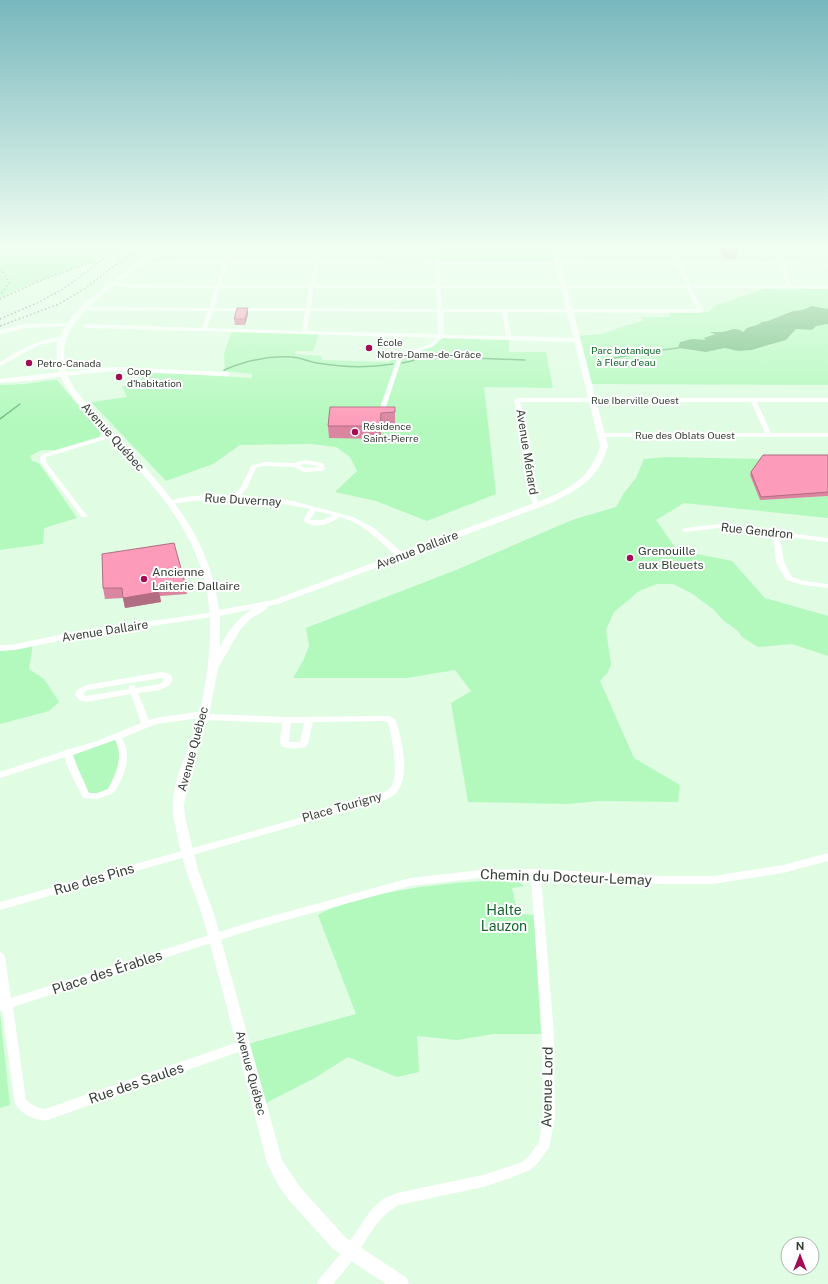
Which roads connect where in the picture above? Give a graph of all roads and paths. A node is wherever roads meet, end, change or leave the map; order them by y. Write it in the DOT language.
graph roads {
  1 [pos="89,304"];
  2 [pos="213,304"];
  3 [pos="309,304"];
  4 [pos="440,304"];
  5 [pos="569,304"];
  6 [pos="697,304"];
  7 [pos="83,309"];
  8 [pos="211,309"];
  9 [pos="308,310"];
  10 [pos="440,310"];
  11 [pos="504,310"];
  12 [pos="570,310"];
  13 [pos="70,325"];
  14 [pos="86,326"];
  15 [pos="204,329"];
  16 [pos="0,332"];
  17 [pos="304,332"];
  18 [pos="441,336"];
  19 [pos="509,338"];
  20 [pos="62,339"];
  21 [pos="577,340"];
  22 [pos="0,364"];
  23 [pos="63,374"];
  24 [pos="227,374"];
  25 [pos="0,381"];
  26 [pos="517,400"];
  27 [pos="592,400"];
  28 [pos="753,400"];
  29 [pos="828,400"];
  30 [pos="382,410"];
  31 [pos="602,435"];
  32 [pos="769,435"];
  33 [pos="828,435"];
  34 [pos="111,436"];
  35 [pos="295,465"];
  36 [pos="235,498"];
  37 [pos="172,502"];
  38 [pos="536,505"];
  39 [pos="314,508"];
  40 [pos="337,515"];
  41 [pos="84,516"];
  42 [pos="686,530"];
  43 [pos="776,532"];
  44 [pos="828,540"];
  45 [pos="401,556"];
  46 [pos="828,586"];
  47 [pos="275,602"];
  48 [pos="216,614"];
  49 [pos="0,648"];
  50 [pos="214,667"];
  51 [pos="130,681"];
  52 [pos="134,691"];
  53 [pos="204,716"];
  54 [pos="287,720"];
  55 [pos="309,720"];
  56 [pos="146,724"];
  57 [pos="117,736"];
  58 [pos="68,752"];
  59 [pos="0,775"];
  60 [pos="188,853"];
  61 [pos="828,857"];
  62 [pos="536,873"];
  63 [pos="0,906"];
  64 [pos="215,938"];
  65 [pos="0,957"];
  66 [pos="4,1005"];
  67 [pos="244,1045"];
  68 [pos="352,1251"];
  69 [pos="324,1284"];
  70 [pos="401,1284"];
  1 -- 7 [label="main road, Avenue Québec"];
  2 -- 8 [label="street"];
  3 -- 9 [label="street"];
  4 -- 10 [label="street"];
  5 -- 12 [label="street, Avenue Dallaire"];
  6 -- 12 [label="street"];
  7 -- 8 [label="street"];
  7 -- 13 [label="main road, Avenue Québec"];
  8 -- 9 [label="street"];
  8 -- 15 [label="street"];
  9 -- 10 [label="street"];
  9 -- 17 [label="street"];
  10 -- 11 [label="street"];
  10 -- 18 [label="street"];
  11 -- 12 [label="street"];
  11 -- 19 [label="street"];
  12 -- 21 [label="street, Avenue Dallaire"];
  13 -- 16 [label="street"];
  13 -- 20 [label="main road, Avenue Québec"];
  14 -- 15 [label="street"];
  15 -- 17 [label="street"];
  17 -- 18 [label="street"];
  18 -- 19 [label="street"];
  18 -- 30 [label="street"];
  19 -- 21 [label="street"];
  20 -- 22 [label="street"];
  20 -- 23 [label="main road, Avenue Québec"];
  21 -- 27 [label="street, Avenue Dallaire"];
  23 -- 24 [label="street"];
  23 -- 25 [label="main road"];
  23 -- 34 [label="street, Avenue Québec"];
  26 -- 27 [label="street, Rue Iberville Ouest"];
  26 -- 38 [label="street, Avenue Ménard"];
  27 -- 28 [label="street, Rue Iberville Ouest"];
  27 -- 31 [label="street, Avenue Dallaire"];
  28 -- 29 [label="street, Rue Iberville Ouest"];
  28 -- 32 [label="street"];
  31 -- 32 [label="street, Rue des Oblats Ouest"];
  31 -- 38 [label="street, Avenue Dallaire"];
  32 -- 33 [label="street, Rue des Oblats Ouest"];
  34 -- 37 [label="street, Avenue Québec"];
  34 -- 41 [label="street"];
  35 -- 36 [label="street"];
  36 -- 37 [label="street, Rue Duvernay"];
  36 -- 39 [label="street, Rue Duvernay"];
  37 -- 48 [label="street, Avenue Québec"];
  38 -- 45 [label="street, Avenue Dallaire"];
  39 -- 40 [label="street, Rue Duvernay"];
  39 -- 40 [label="street"];
  40 -- 45 [label="street, Rue Duvernay"];
  42 -- 43 [label="street, Rue Gendron"];
  43 -- 44 [label="street, Rue Gendron"];
  43 -- 46 [label="street"];
  45 -- 47 [label="street, Avenue Dallaire"];
  47 -- 48 [label="street, Avenue Dallaire"];
  47 -- 50 [label="street"];
  48 -- 49 [label="street, Avenue Dallaire"];
  48 -- 50 [label="street, Avenue Québec"];
  50 -- 53 [label="street, Avenue Québec"];
  51 -- 52 [label="street"];
  51 -- 52 [label="street"];
  51 -- 52 [label="street"];
  52 -- 56 [label="street"];
  53 -- 54 [label="street, Place Tourigny"];
  53 -- 56 [label="street"];
  53 -- 60 [label="street, Avenue Québec"];
  54 -- 55 [label="street, Place Tourigny"];
  54 -- 55 [label="street"];
  55 -- 60 [label="street, Place Tourigny"];
  56 -- 57 [label="street"];
  57 -- 58 [label="street"];
  57 -- 58 [label="street"];
  58 -- 59 [label="street"];
  60 -- 63 [label="street, Rue des Pins"];
  60 -- 64 [label="street, Avenue Québec"];
  61 -- 62 [label="street, Chemin du Docteur-Lemay"];
  62 -- 64 [label="street, Chemin du Docteur-Lemay"];
  62 -- 68 [label="street, Avenue Lord"];
  64 -- 66 [label="street, Place des Érables"];
  64 -- 67 [label="street, Avenue Québec"];
  65 -- 66 [label="street"];
  66 -- 67 [label="street, Rue des Saules"];
  67 -- 68 [label="street, Avenue Québec"];
  68 -- 69 [label="street, Avenue Lord"];
  68 -- 70 [label="street, Avenue Québec"];
}
